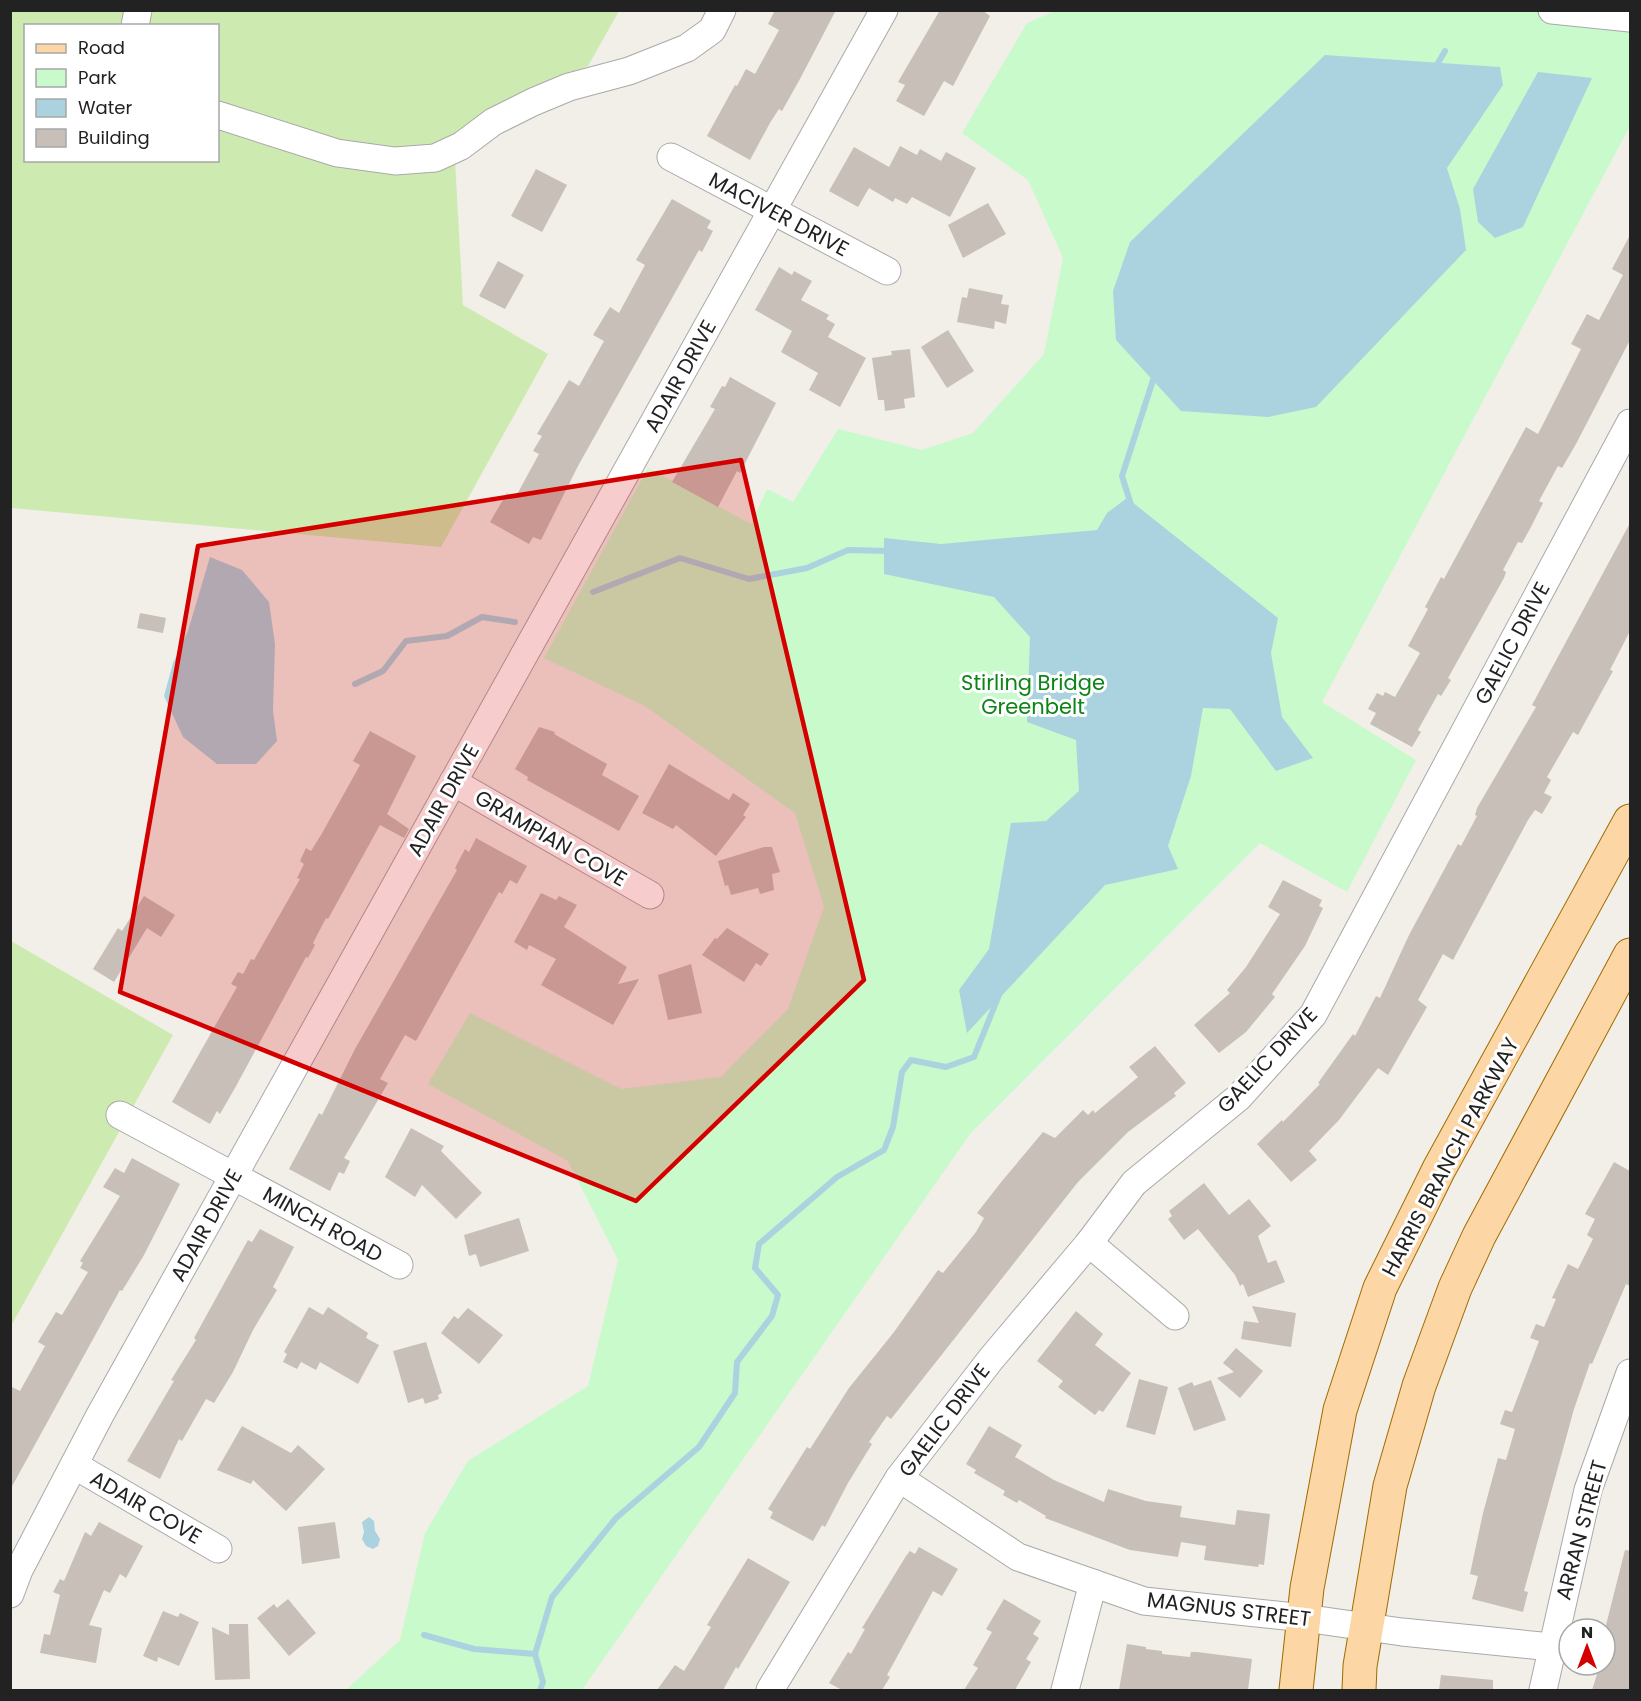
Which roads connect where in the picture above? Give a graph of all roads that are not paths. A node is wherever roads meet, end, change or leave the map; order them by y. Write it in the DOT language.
graph roads {
  1 [pos="723,10"];
  2 [pos="884,10"];
  3 [pos="1552,10"];
  4 [pos="1630,18"];
  5 [pos="219,115"];
  6 [pos="671,157"];
  7 [pos="772,211"];
  8 [pos="887,271"];
  9 [pos="1630,423"];
  10 [pos="453,782"];
  11 [pos="1630,821"];
  12 [pos="650,895"];
  13 [pos="1630,955"];
  14 [pos="120,1115"];
  15 [pos="233,1176"];
  16 [pos="1089,1243"];
  17 [pos="399,1265"];
  18 [pos="1175,1316"];
  19 [pos="1630,1373"];
  20 [pos="74,1465"];
  21 [pos="899,1478"];
  22 [pos="218,1549"];
  23 [pos="1094,1583"];
  24 [pos="10,1594"];
  25 [pos="1304,1618"];
  26 [pos="1367,1628"];
  27 [pos="1552,1647"];
  28 [pos="770,1690"];
  29 [pos="1065,1690"];
  30 [pos="1296,1690"];
  31 [pos="1359,1690"];
  32 [pos="1543,1690"];
  1 -- 5 [label="street"];
  2 -- 7 [label="street, ADAIR DRIVE"];
  3 -- 4 [label="street"];
  6 -- 7 [label="street, MACIVER DRIVE"];
  7 -- 8 [label="street, MACIVER DRIVE"];
  7 -- 10 [label="street, ADAIR DRIVE"];
  9 -- 16 [label="street, GAELIC DRIVE"];
  10 -- 12 [label="street, GRAMPIAN COVE"];
  10 -- 15 [label="street, ADAIR DRIVE"];
  11 -- 25 [label="main road, HARRIS BRANCH PARKWAY"];
  13 -- 26 [label="main road"];
  14 -- 15 [label="street, MINCH ROAD"];
  15 -- 17 [label="street, MINCH ROAD"];
  15 -- 20 [label="street, ADAIR DRIVE"];
  16 -- 18 [label="street"];
  16 -- 21 [label="street, GAELIC DRIVE"];
  19 -- 27 [label="street, ARRAN STREET"];
  20 -- 22 [label="street, ADAIR COVE"];
  20 -- 24 [label="street, ADAIR DRIVE"];
  21 -- 23 [label="street, MAGNUS STREET"];
  21 -- 28 [label="street, GAELIC DRIVE"];
  23 -- 25 [label="street, MAGNUS STREET"];
  23 -- 29 [label="street"];
  25 -- 26 [label="street, MAGNUS STREET"];
  25 -- 30 [label="main road, HARRIS BRANCH PARKWAY"];
  26 -- 27 [label="street, MAGNUS STREET"];
  26 -- 31 [label="main road"];
  27 -- 32 [label="street, ARRAN STREET"];
}
